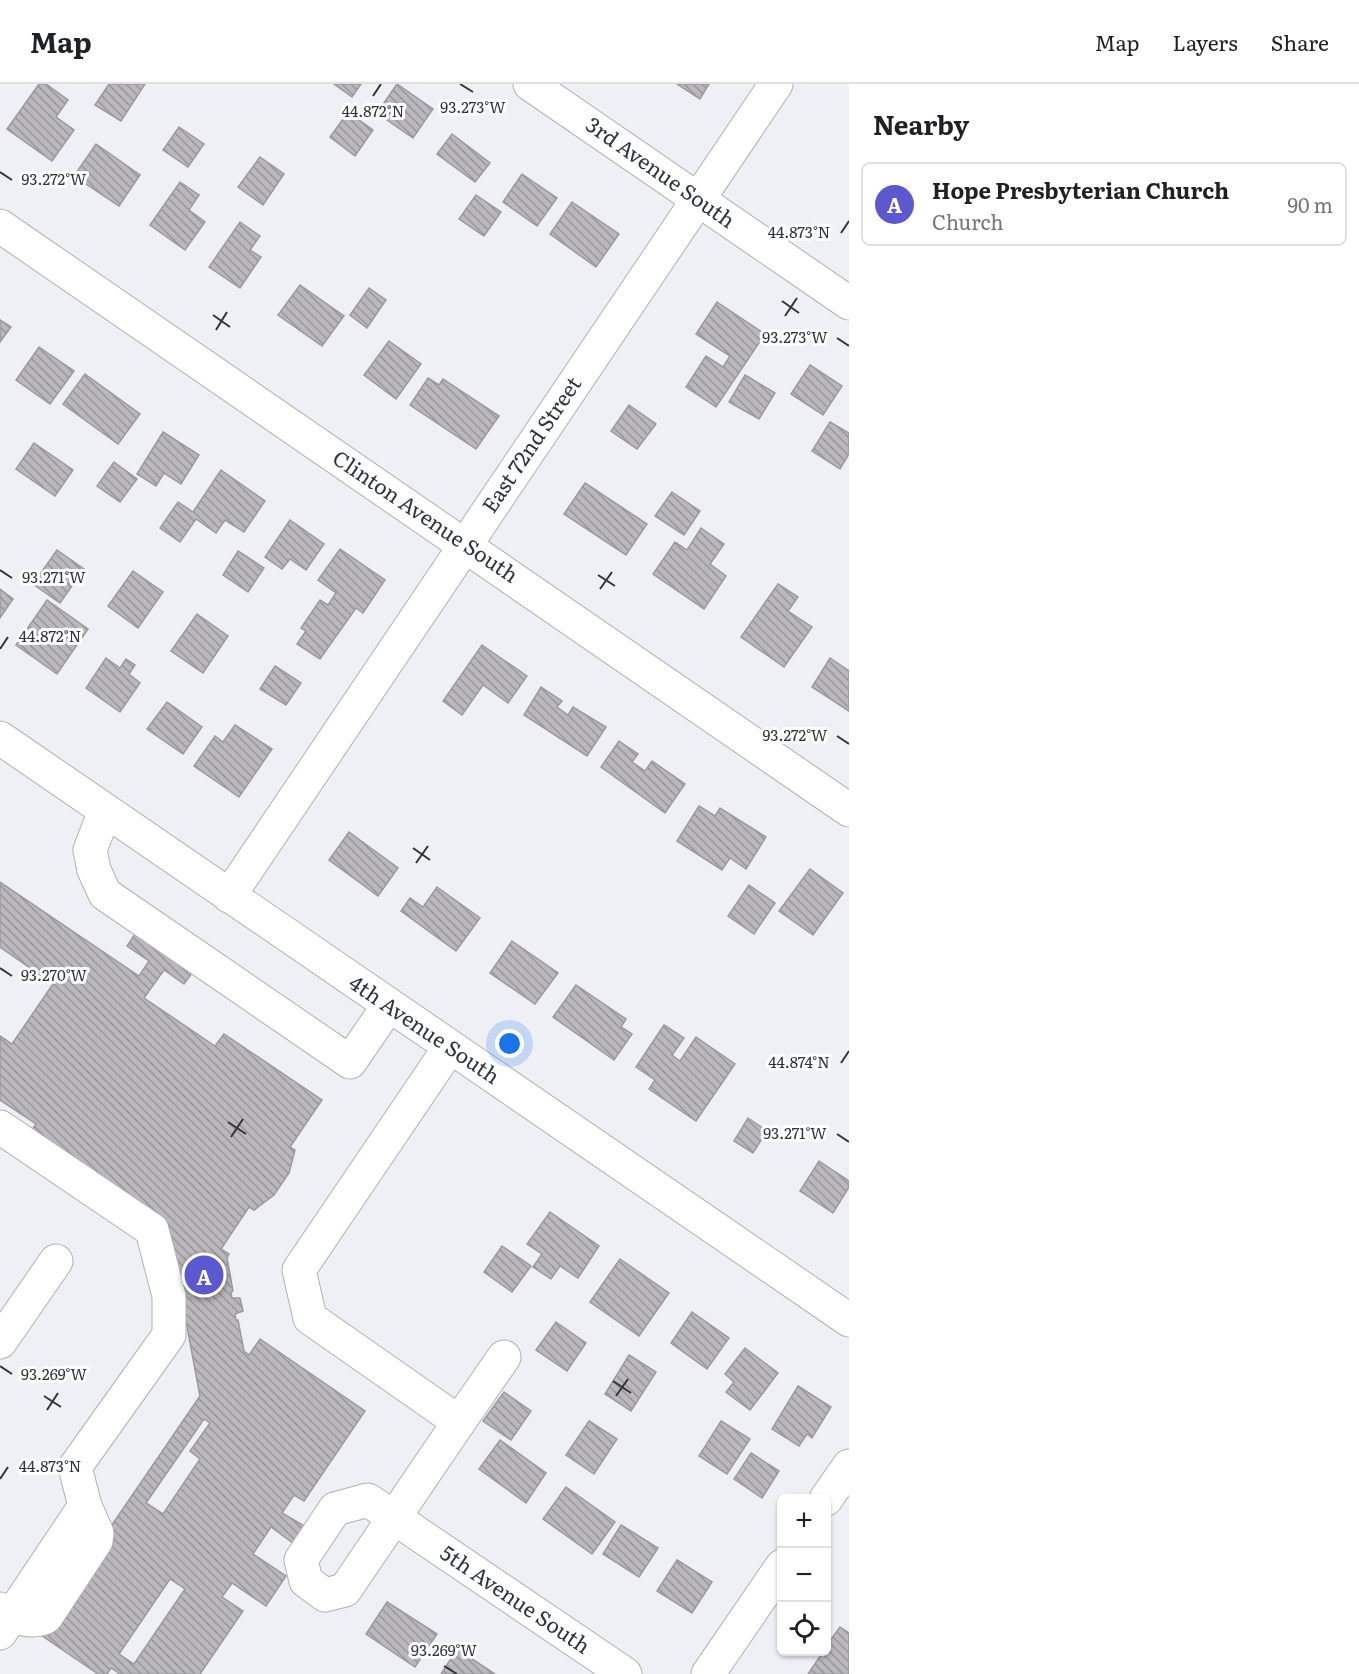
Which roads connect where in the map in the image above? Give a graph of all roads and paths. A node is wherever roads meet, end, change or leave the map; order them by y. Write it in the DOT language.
graph roads {
  1 [pos="530,84"];
  2 [pos="776,84"];
  3 [pos="698,200"];
  4 [pos="0,226"];
  5 [pos="849,303"];
  6 [pos="465,544"];
  7 [pos="0,738"];
  8 [pos="849,810"];
  9 [pos="105,811"];
  10 [pos="229,896"];
  11 [pos="389,1005"];
  12 [pos="450,1047"];
  13 [pos="0,1127"];
  14 [pos="56,1261"];
  15 [pos="849,1320"];
  16 [pos="0,1342"];
  17 [pos="504,1357"];
  18 [pos="459,1422"];
  19 [pos="849,1466"];
  20 [pos="829,1494"];
  21 [pos="777,1573"];
  22 [pos="4,1620"];
  23 [pos="625,1674"];
  24 [pos="708,1674"];
  1 -- 3 [label="street, 3rd Avenue South"];
  2 -- 3 [label="street, East 72nd Street"];
  3 -- 5 [label="street, 3rd Avenue South"];
  3 -- 6 [label="street, East 72nd Street"];
  4 -- 6 [label="street, Clinton Avenue South"];
  6 -- 8 [label="street, Clinton Avenue South"];
  6 -- 10 [label="street, East 72nd Street"];
  7 -- 9 [label="street, 4th Avenue South"];
  9 -- 10 [label="street, 4th Avenue South"];
  9 -- 11 [label="street"];
  10 -- 11 [label="street, 4th Avenue South"];
  11 -- 12 [label="street, 4th Avenue South"];
  12 -- 15 [label="street, 4th Avenue South"];
  12 -- 18 [label="street"];
  13 -- 22 [label="street"];
  14 -- 16 [label="street"];
  17 -- 18 [label="street"];
  18 -- 23 [label="street, 5th Avenue South"];
  19 -- 20 [label="street"];
  21 -- 24 [label="street"];
}
